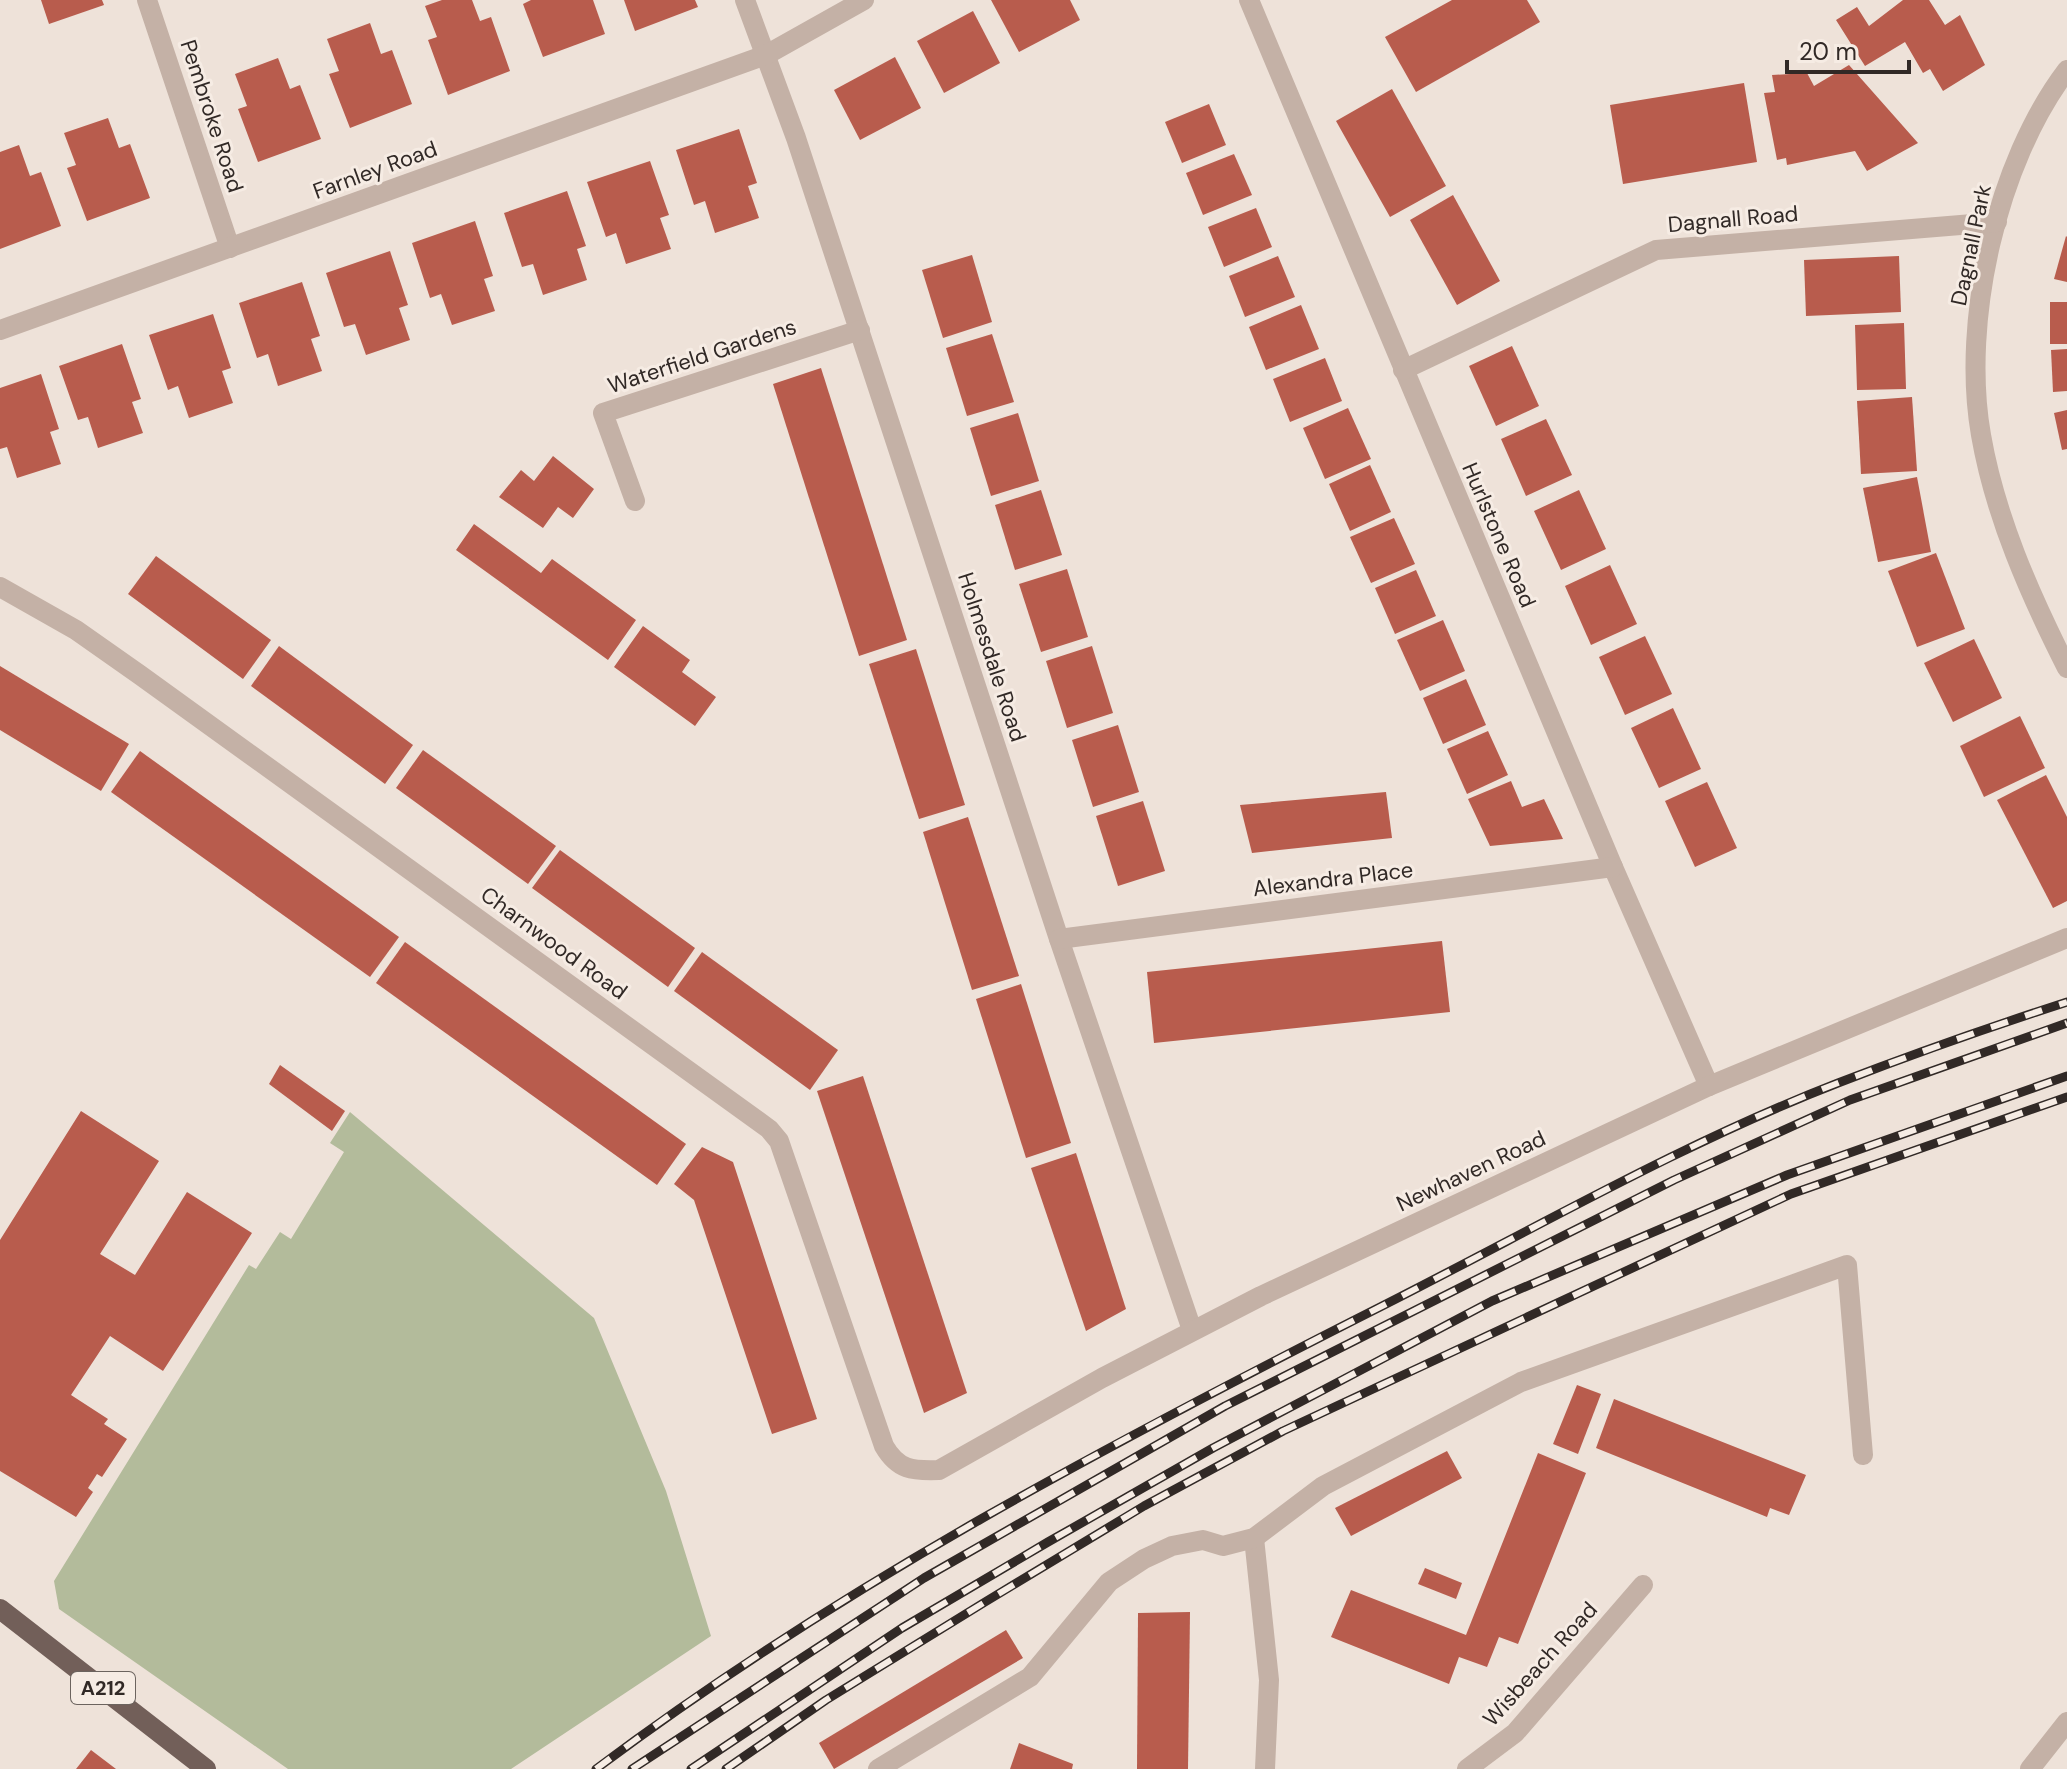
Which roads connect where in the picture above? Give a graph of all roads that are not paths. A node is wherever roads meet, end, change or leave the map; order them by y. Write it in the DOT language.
graph roads {
  1 [pos="147,0"];
  2 [pos="745,0"];
  3 [pos="864,0"];
  4 [pos="1249,0"];
  5 [pos="766,55"];
  6 [pos="2067,70"];
  7 [pos="1997,222"];
  8 [pos="230,248"];
  9 [pos="0,330"];
  10 [pos="860,330"];
  11 [pos="1403,370"];
  12 [pos="635,501"];
  13 [pos="0,587"];
  14 [pos="2067,668"];
  15 [pos="1613,867"];
  16 [pos="2067,938"];
  17 [pos="1059,939"];
  18 [pos="1709,1086"];
  19 [pos="1192,1330"];
  20 [pos="1863,1455"];
  21 [pos="910,1471"];
  22 [pos="1254,1538"];
  23 [pos="1643,1585"];
  24 [pos="0,1609"];
  25 [pos="2067,1722"];
  26 [pos="206,1769"];
  27 [pos="878,1769"];
  28 [pos="1265,1769"];
  29 [pos="1467,1769"];
  30 [pos="2030,1769"];
  1 -- 8 [label="street, Pembroke Road"];
  2 -- 5 [label="street, Holmesdale Road"];
  3 -- 5 [label="street, Farnley Road"];
  4 -- 11 [label="street, Hurlstone Road"];
  5 -- 8 [label="street, Farnley Road"];
  5 -- 10 [label="street, Holmesdale Road"];
  6 -- 7 [label="street, Dagnall Park"];
  7 -- 11 [label="street, Dagnall Road"];
  7 -- 14 [label="street, Dagnall Park"];
  8 -- 9 [label="street, Farnley Road"];
  10 -- 12 [label="street, Waterfield Gardens"];
  10 -- 17 [label="street, Holmesdale Road"];
  11 -- 15 [label="street, Hurlstone Road"];
  13 -- 21 [label="street, Charnwood Road"];
  15 -- 17 [label="street, Alexandra Place"];
  15 -- 18 [label="street, Hurlstone Road"];
  16 -- 18 [label="street, Newhaven Road"];
  17 -- 19 [label="street, Holmesdale Road"];
  18 -- 19 [label="street, Newhaven Road"];
  19 -- 21 [label="street, Newhaven Road"];
  20 -- 22 [label="street"];
  22 -- 27 [label="street"];
  22 -- 28 [label="street"];
  23 -- 29 [label="street, Wisbeach Road"];
  24 -- 26 [label="main road, A212"];
  25 -- 30 [label="street"];
}
